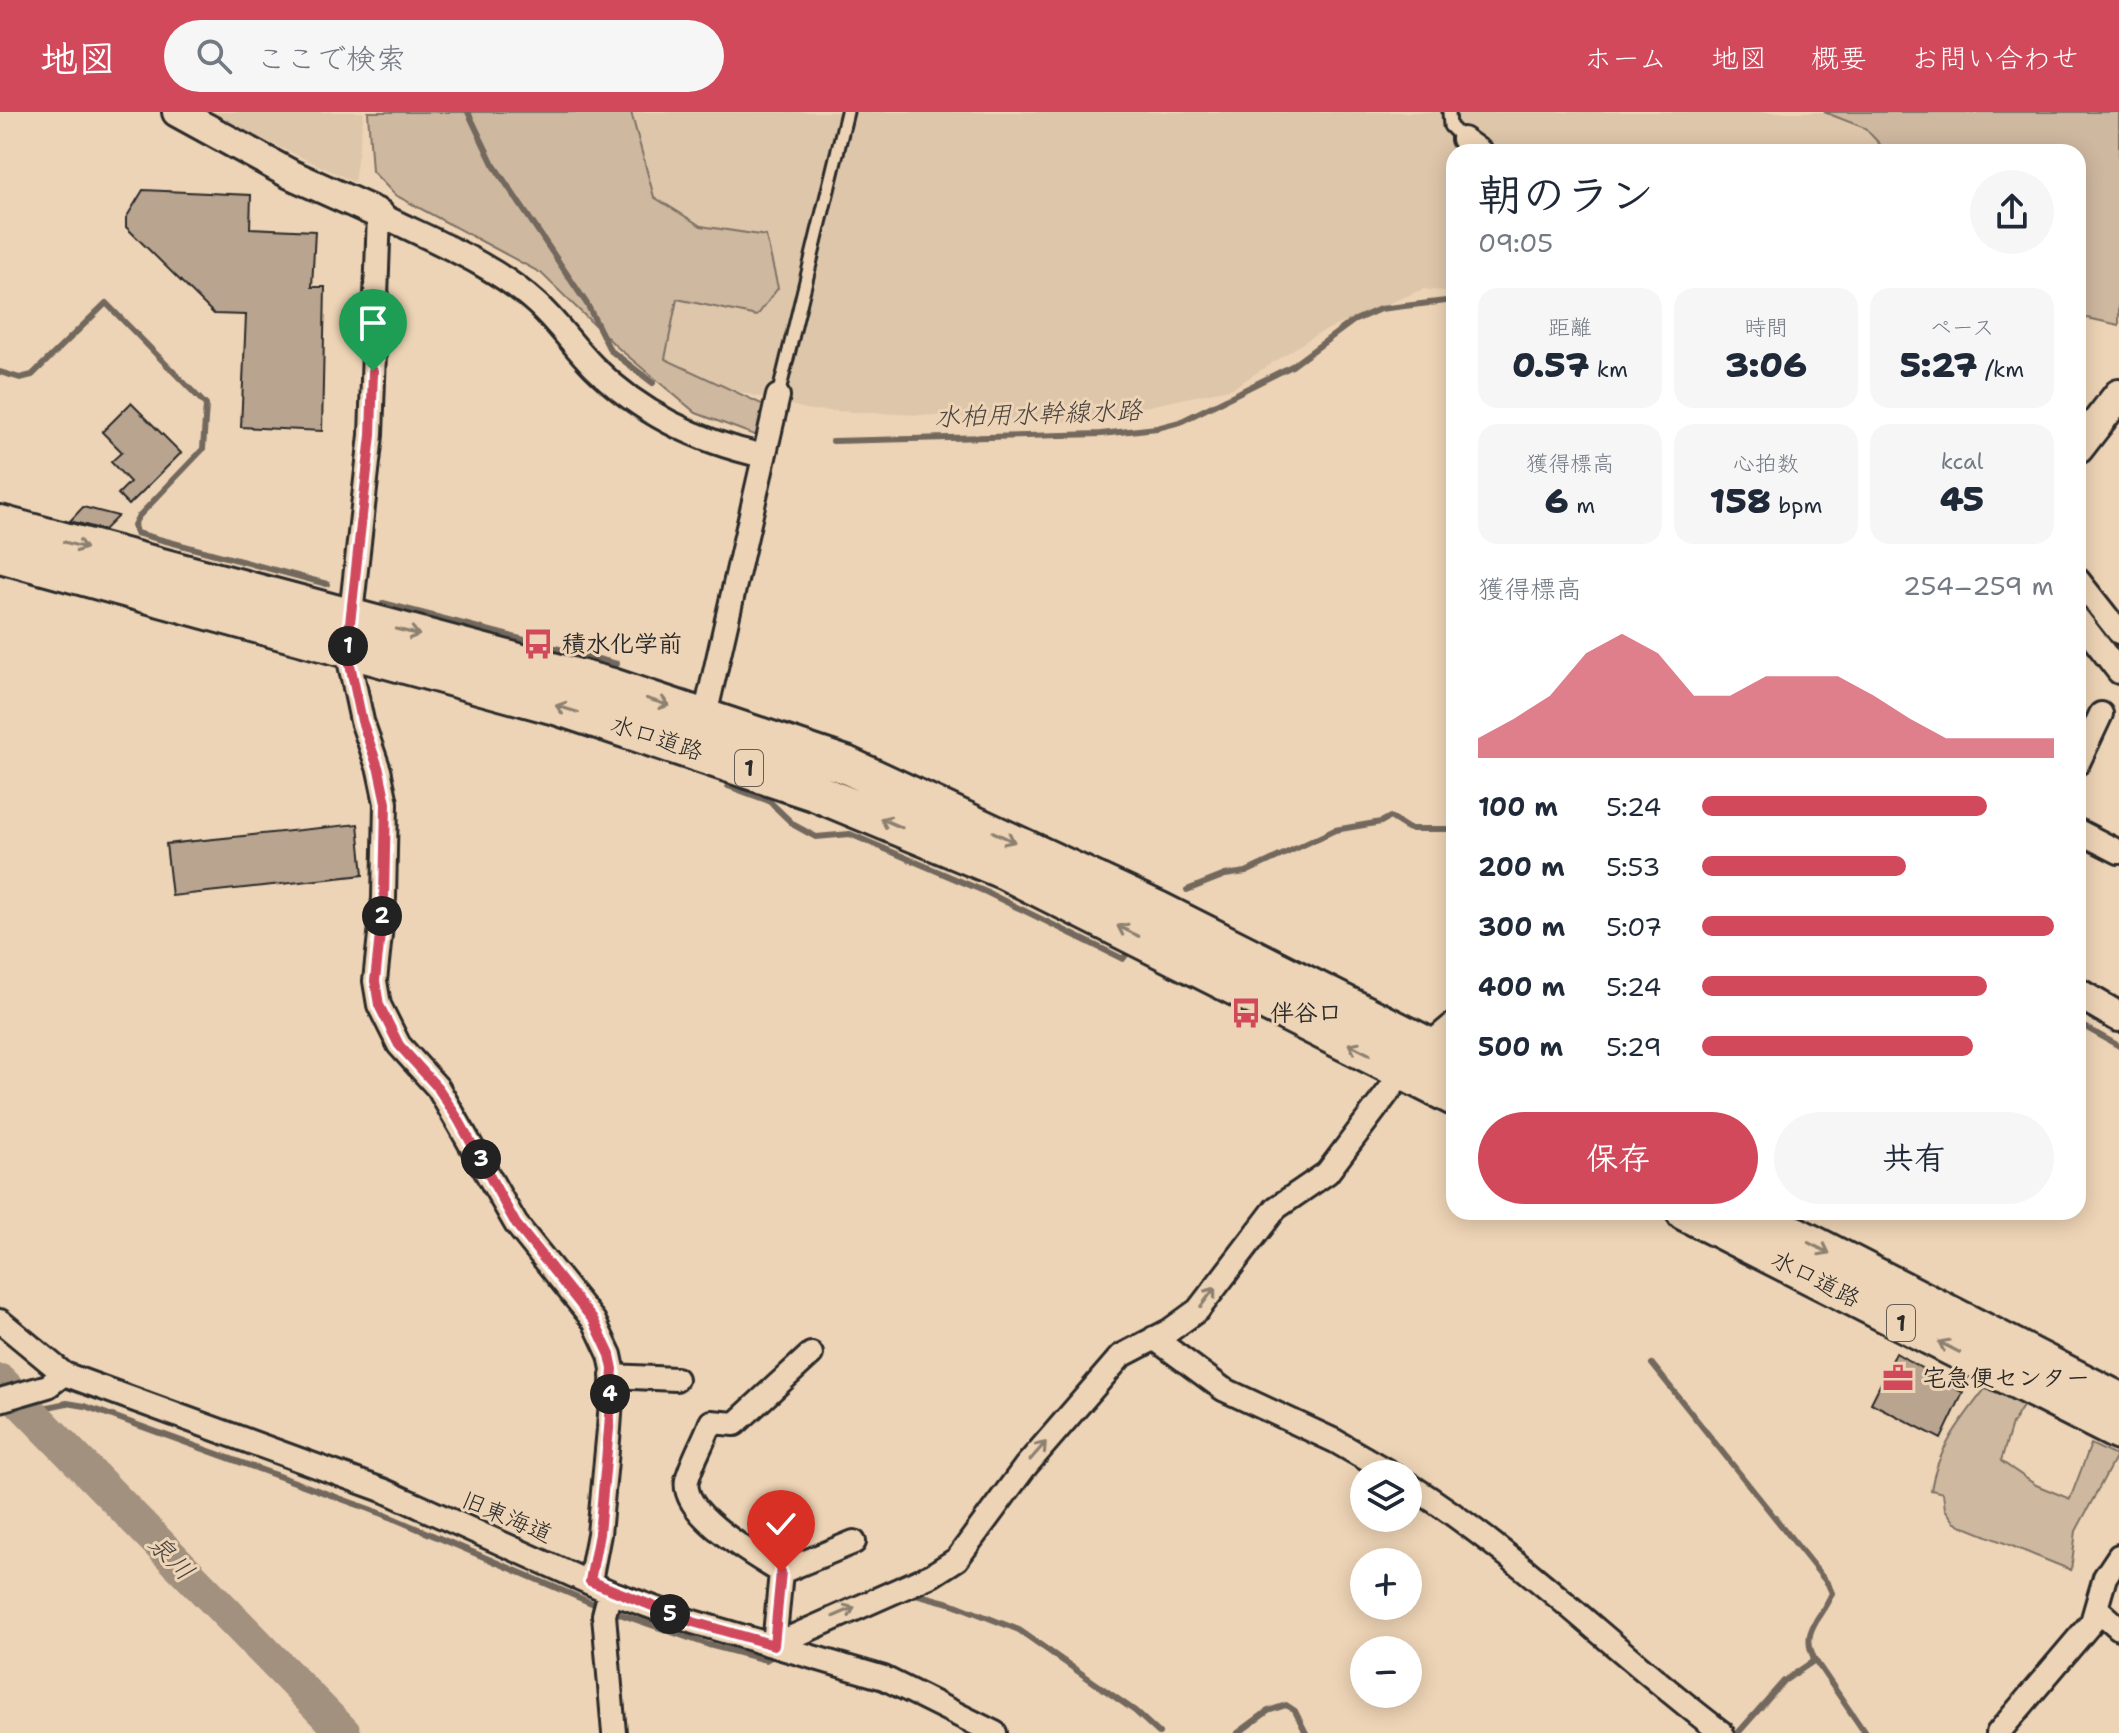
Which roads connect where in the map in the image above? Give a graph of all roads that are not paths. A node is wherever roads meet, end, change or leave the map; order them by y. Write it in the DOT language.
graph roads {
  1 [pos="177,112"];
  2 [pos="847,112"];
  3 [pos="1449,112"];
  4 [pos="1470,144"];
  5 [pos="379,214"];
  6 [pos="2119,395"];
  7 [pos="778,396"];
  8 [pos="2086,438"];
  9 [pos="764,456"];
  10 [pos="0,524"];
  11 [pos="0,554"];
  12 [pos="2086,590"];
  13 [pos="2086,629"];
  14 [pos="2119,632"];
  15 [pos="349,634"];
  16 [pos="2119,672"];
  17 [pos="2101,714"];
  18 [pos="702,733"];
  19 [pos="2086,746"];
  20 [pos="2086,835"];
  21 [pos="2119,852"];
  22 [pos="2086,998"];
  23 [pos="2119,1017"];
  24 [pos="1446,1045"];
  25 [pos="1446,1046"];
  26 [pos="1404,1071"];
  27 [pos="1446,1093"];
  28 [pos="1701,1220"];
  29 [pos="1766,1220"];
  30 [pos="0,1321"];
  31 [pos="1154,1338"];
  32 [pos="811,1354"];
  33 [pos="612,1376"];
  34 [pos="676,1379"];
  35 [pos="56,1380"];
  36 [pos="0,1400"];
  37 [pos="2119,1401"];
  38 [pos="2119,1432"];
  39 [pos="1368,1460"];
  40 [pos="1422,1493"];
  41 [pos="854,1542"];
  42 [pos="2119,1556"];
  43 [pos="781,1572"];
  44 [pos="590,1581"];
  45 [pos="2119,1590"];
  46 [pos="608,1602"];
  47 [pos="2096,1617"];
  48 [pos="2119,1628"];
  49 [pos="774,1645"];
  50 [pos="614,1733"];
  51 [pos="995,1733"];
  52 [pos="1722,1733"];
  53 [pos="1998,1733"];
  1 -- 5 [label="street"];
  2 -- 7 [label="lane"];
  3 -- 4 [label="lane"];
  5 -- 9 [label="street"];
  5 -- 15 [label="street"];
  6 -- 8 [label="main road"];
  7 -- 9 [label="street"];
  9 -- 18 [label="street"];
  10 -- 15 [label="highway, 水口道路 / 1, one-way"];
  11 -- 15 [label="highway, 水口道路 / 1"];
  12 -- 14 [label="street"];
  13 -- 16 [label="street"];
  15 -- 18 [label="highway, 水口道路 / 1"];
  15 -- 33 [label="street"];
  17 -- 19 [label="street"];
  18 -- 24 [label="highway, 水口道路 / 1, one-way"];
  26 -- 18 [label="highway, 水口道路 / 1, one-way"];
  20 -- 21 [label="street"];
  22 -- 23 [label="street"];
  25 -- 26 [label="main road"];
  26 -- 27 [label="highway, 水口道路 / 1"];
  31 -- 26 [label="street, one-way"];
  38 -- 28 [label="highway, 水口道路 / 1, one-way"];
  29 -- 37 [label="highway, 水口道路 / 1, one-way"];
  30 -- 35 [label="street, 旧東海道"];
  31 -- 39 [label="street"];
  49 -- 31 [label="street, one-way"];
  32 -- 43 [label="street"];
  33 -- 34 [label="street"];
  33 -- 44 [label="street"];
  35 -- 36 [label="street"];
  35 -- 44 [label="street, 旧東海道"];
  40 -- 52 [label="street"];
  41 -- 43 [label="street"];
  42 -- 47 [label="street"];
  43 -- 49 [label="street"];
  44 -- 46 [label="street, 旧東海道"];
  45 -- 47 [label="street"];
  46 -- 49 [label="street, 旧東海道"];
  46 -- 50 [label="street"];
  47 -- 48 [label="street"];
  47 -- 53 [label="street"];
  49 -- 51 [label="street, 旧東海道"];
}
